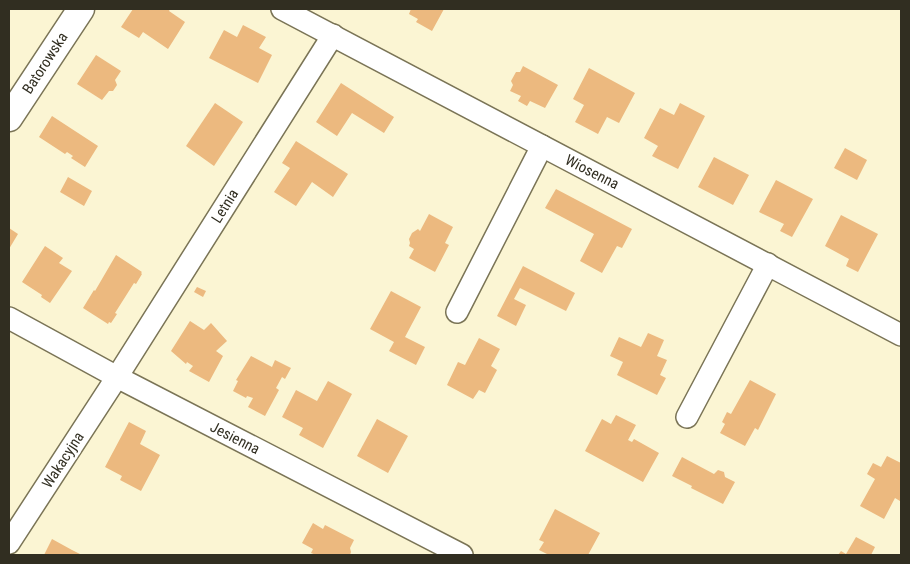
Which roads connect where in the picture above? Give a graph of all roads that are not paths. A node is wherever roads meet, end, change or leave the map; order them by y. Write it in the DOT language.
graph roads {
  1 [pos="81,9"];
  2 [pos="282,9"];
  3 [pos="333,35"];
  4 [pos="9,118"];
  5 [pos="542,146"];
  6 [pos="768,264"];
  7 [pos="457,312"];
  8 [pos="9,318"];
  9 [pos="901,335"];
  10 [pos="117,377"];
  11 [pos="687,417"];
  12 [pos="9,543"];
  13 [pos="462,555"];
  1 -- 4 [label="street, Batorowska"];
  2 -- 3 [label="street, Wiosenna"];
  3 -- 5 [label="street, Wiosenna"];
  3 -- 10 [label="street, Letnia"];
  5 -- 6 [label="street, Wiosenna"];
  5 -- 7 [label="street"];
  6 -- 9 [label="street, Wiosenna"];
  6 -- 11 [label="street"];
  8 -- 10 [label="street, Jesienna"];
  10 -- 12 [label="street, Wakacyjna"];
  10 -- 13 [label="street, Jesienna"];
}
